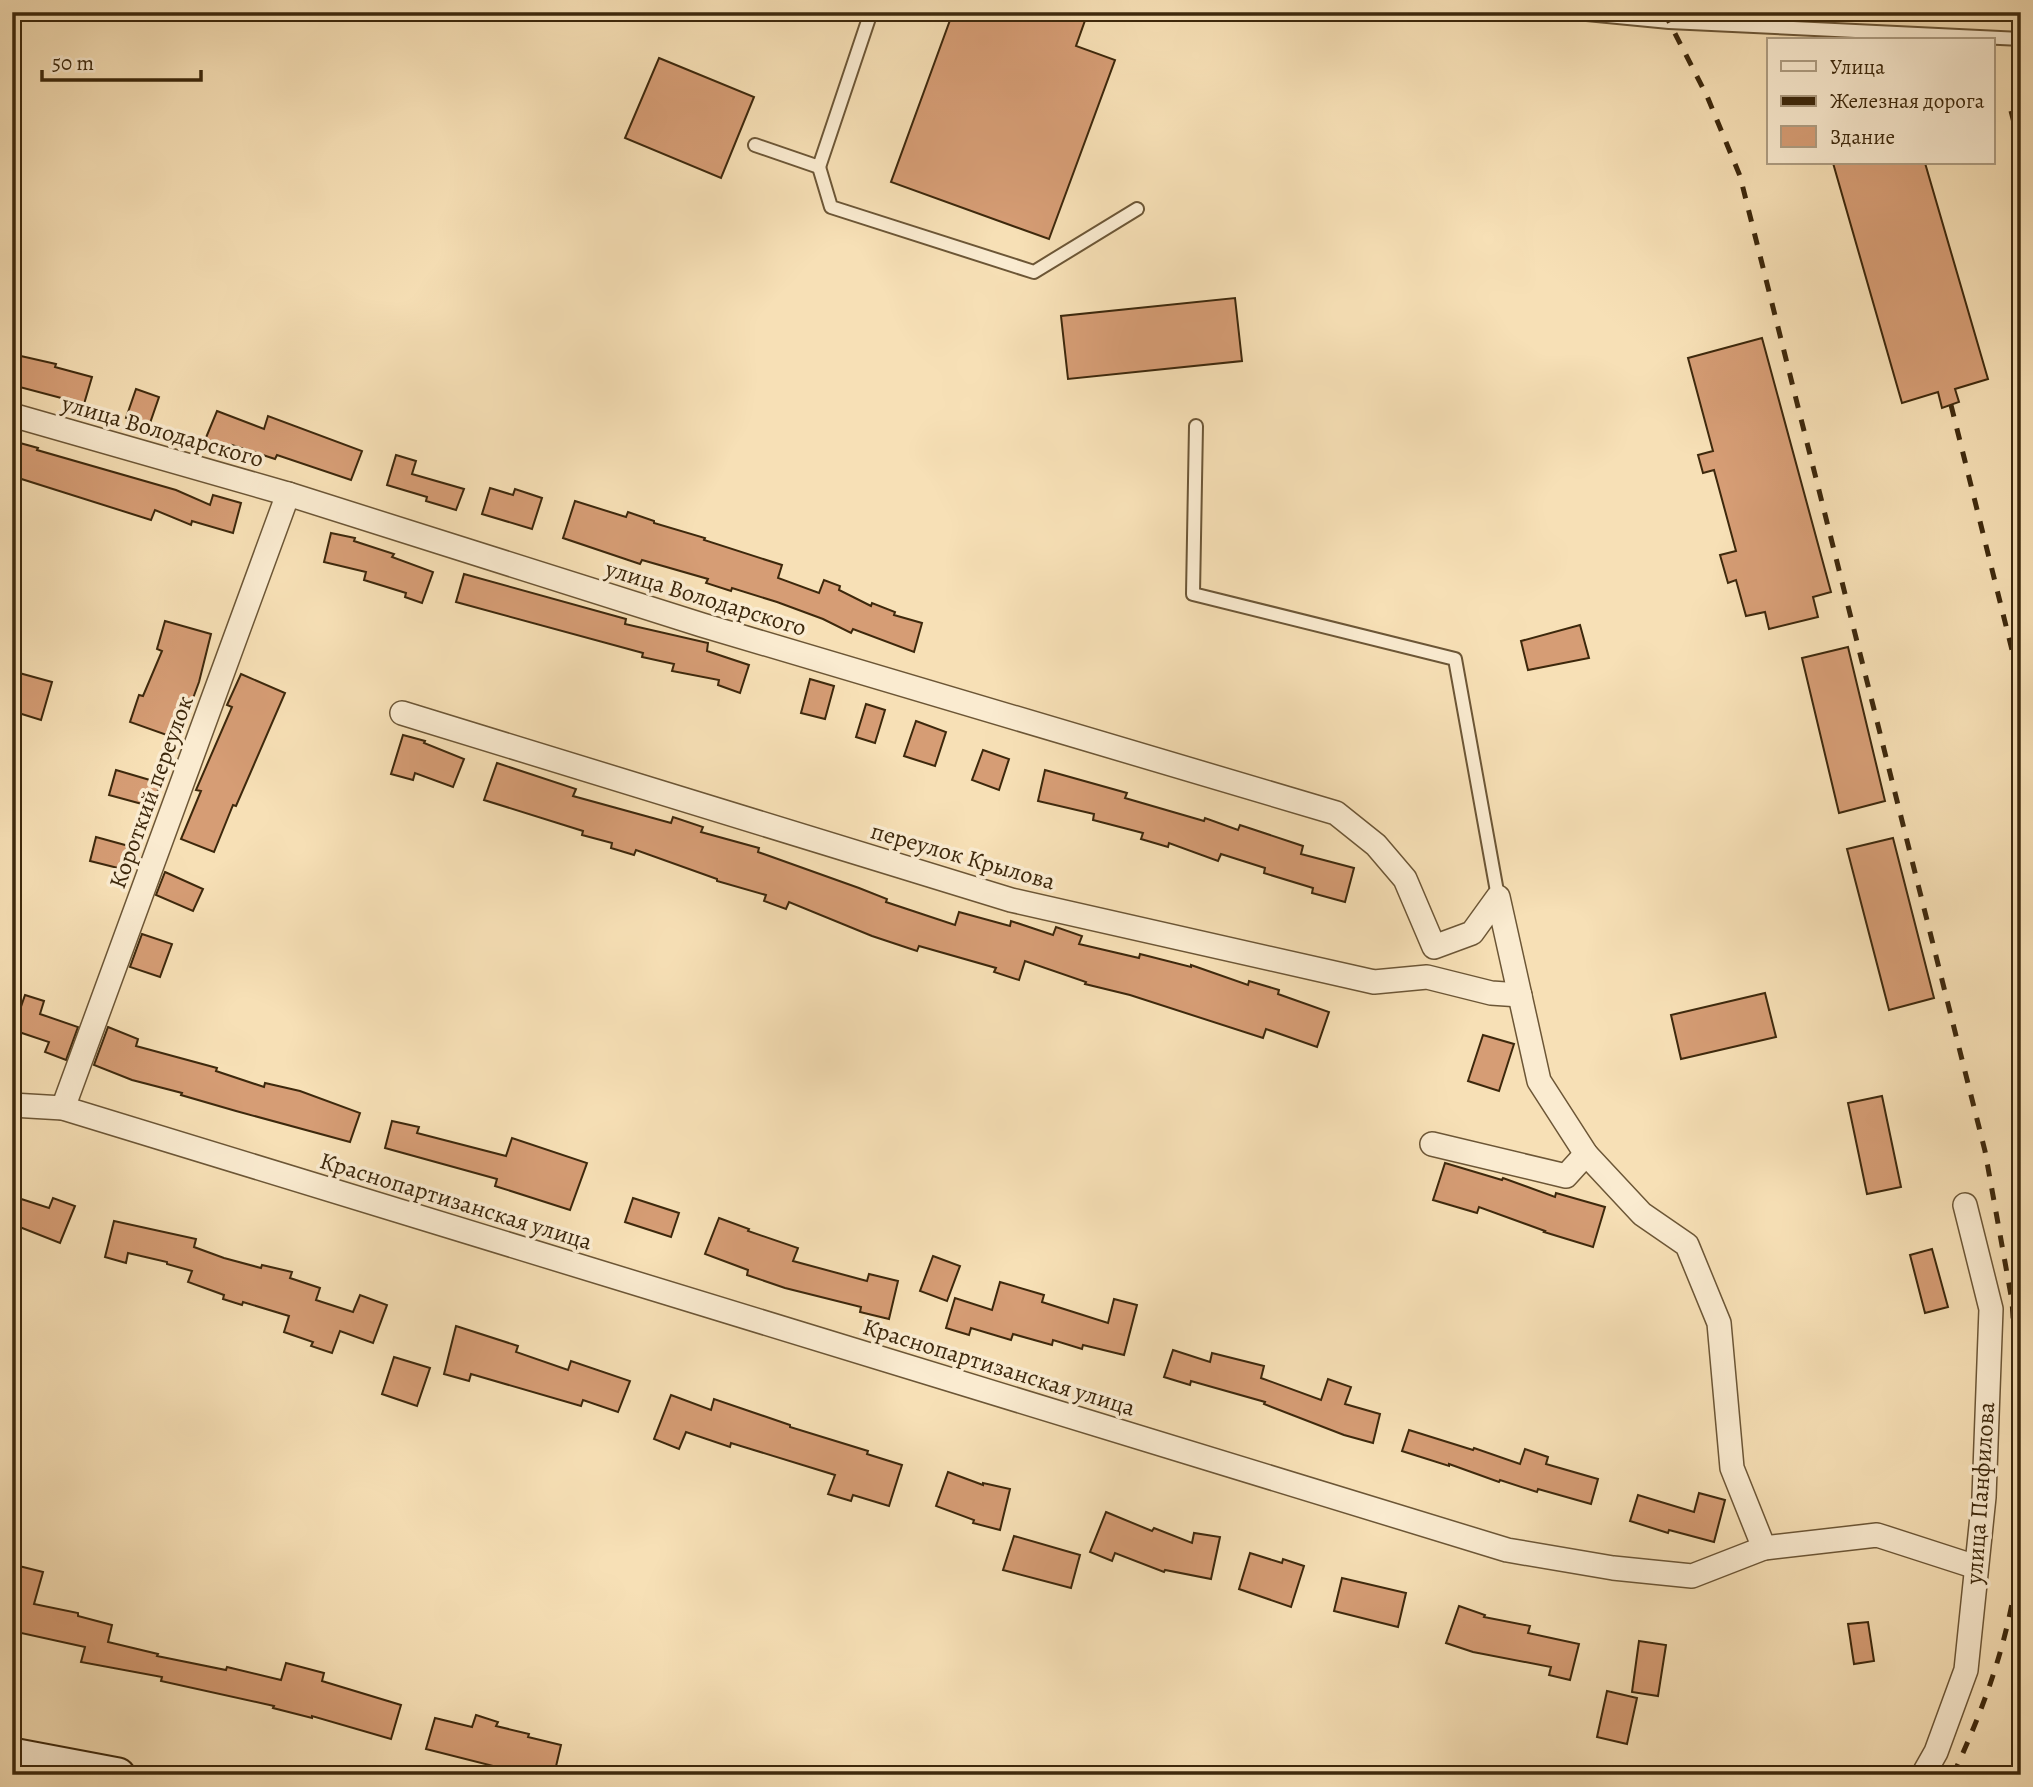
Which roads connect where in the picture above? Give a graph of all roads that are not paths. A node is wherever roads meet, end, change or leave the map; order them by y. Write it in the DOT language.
graph roads {
  1 [pos="871,12"];
  2 [pos="1566,12"];
  3 [pos="1740,18"];
  4 [pos="2021,39"];
  5 [pos="755,145"];
  6 [pos="819,167"];
  7 [pos="1137,209"];
  8 [pos="12,415"];
  9 [pos="1196,426"];
  10 [pos="288,495"];
  11 [pos="402,713"];
  12 [pos="1498,897"];
  13 [pos="1434,947"];
  14 [pos="1427,977"];
  15 [pos="1520,995"];
  16 [pos="12,1105"];
  17 [pos="63,1108"];
  18 [pos="1432,1144"];
  19 [pos="1586,1154"];
  20 [pos="1965,1205"];
  21 [pos="1764,1548"];
  22 [pos="1976,1567"];
  23 [pos="12,1755"];
  24 [pos="118,1775"];
  25 [pos="1923,1775"];
  1 -- 6 [label="lane"];
  2 -- 3 [label="lane"];
  3 -- 4 [label="lane"];
  5 -- 6 [label="lane"];
  6 -- 7 [label="lane"];
  8 -- 10 [label="street, улица Володарского"];
  9 -- 12 [label="lane"];
  10 -- 13 [label="street, улица Володарского"];
  10 -- 17 [label="street, Короткий переулок"];
  11 -- 14 [label="street, переулок Крылова"];
  12 -- 13 [label="street"];
  12 -- 15 [label="street"];
  13 -- 14 [label="street"];
  14 -- 15 [label="street, переулок Крылова"];
  15 -- 19 [label="street"];
  16 -- 17 [label="street, Краснопартизанская улица"];
  17 -- 21 [label="street, Краснопартизанская улица"];
  18 -- 19 [label="street"];
  19 -- 21 [label="street"];
  20 -- 22 [label="street, улица Панфилова"];
  21 -- 22 [label="street, Краснопартизанская улица"];
  22 -- 25 [label="street, улица Панфилова"];
  23 -- 24 [label="main road"];
}
